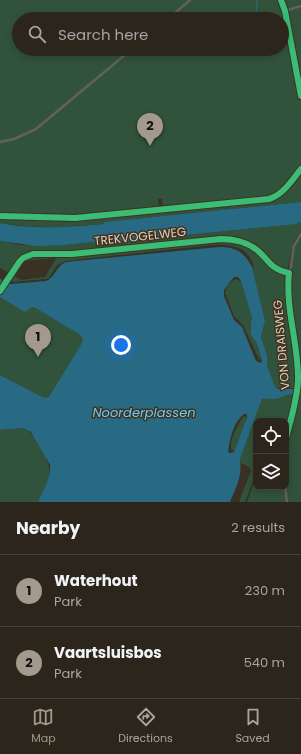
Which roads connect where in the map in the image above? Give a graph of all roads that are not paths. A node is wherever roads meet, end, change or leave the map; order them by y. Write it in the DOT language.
graph roads {
  1 [pos="190,0"];
  2 [pos="281,0"];
  3 [pos="301,6"];
  4 [pos="285,11"];
  5 [pos="176,12"];
  6 [pos="289,32"];
  7 [pos="124,56"];
  8 [pos="301,96"];
  9 [pos="0,142"];
  10 [pos="301,234"];
  11 [pos="289,273"];
  12 [pos="0,291"];
  13 [pos="289,425"];
  14 [pos="285,490"];
  15 [pos="287,502"];
  1 -- 5 [label="street"];
  2 -- 4 [label="street"];
  3 -- 4 [label="street"];
  6 -- 8 [label="street"];
  7 -- 9 [label="street"];
  10 -- 11 [label="street, VON DRAISWEG"];
  11 -- 12 [label="street, TREKVOGELWEG"];
  11 -- 13 [label="street, VON DRAISWEG"];
  14 -- 15 [label="street"];
}
